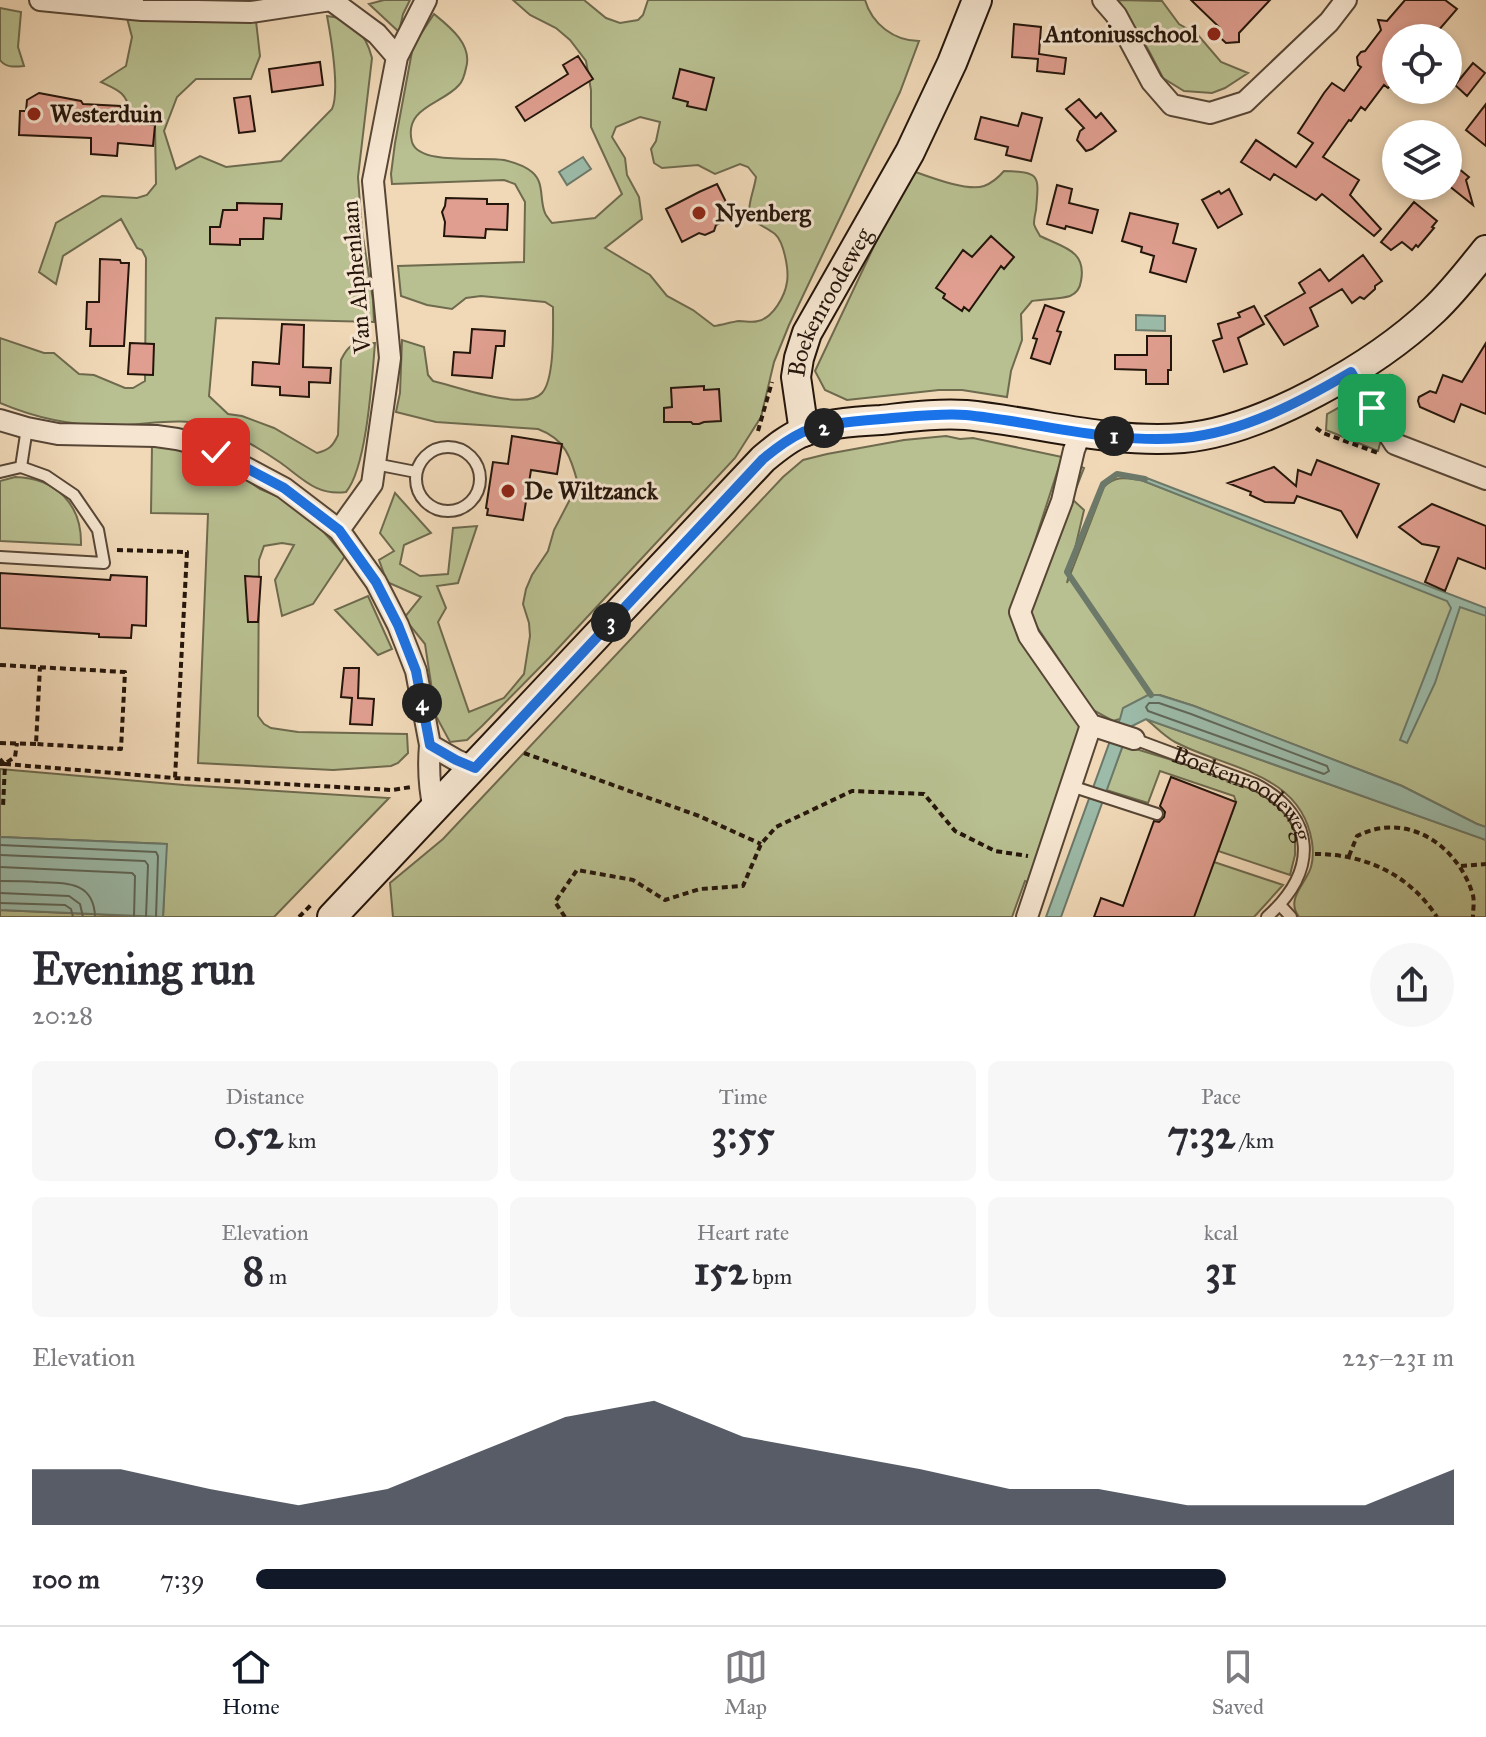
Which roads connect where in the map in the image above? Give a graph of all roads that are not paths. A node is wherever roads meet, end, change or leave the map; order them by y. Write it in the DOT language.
graph roads {
  1 [pos="40,0"];
  2 [pos="331,0"];
  3 [pos="426,0"];
  4 [pos="977,0"];
  5 [pos="1103,0"];
  6 [pos="1346,0"];
  7 [pos="397,57"];
  8 [pos="1486,250"];
  9 [pos="1351,372"];
  10 [pos="0,420"];
  11 [pos="27,428"];
  12 [pos="804,432"];
  13 [pos="1081,432"];
  14 [pos="375,464"];
  15 [pos="21,467"];
  16 [pos="0,472"];
  17 [pos="416,472"];
  18 [pos="1486,479"];
  19 [pos="339,530"];
  20 [pos="0,557"];
  21 [pos="1100,728"];
  22 [pos="1134,739"];
  23 [pos="430,745"];
  24 [pos="475,768"];
  25 [pos="1077,788"];
  26 [pos="434,810"];
  27 [pos="1157,814"];
  28 [pos="1280,905"];
  29 [pos="332,917"];
  30 [pos="1027,917"];
  31 [pos="1267,917"];
  32 [pos="1291,917"];
  1 -- 2 [label="street"];
  2 -- 7 [label="street"];
  3 -- 7 [label="street, Van Alphenlaan"];
  4 -- 12 [label="main road, Boekenroodeweg"];
  5 -- 6 [label="street"];
  7 -- 14 [label="street, Van Alphenlaan"];
  8 -- 9 [label="main road"];
  9 -- 13 [label="main road"];
  9 -- 18 [label="street"];
  10 -- 11 [label="street"];
  11 -- 15 [label="lane"];
  11 -- 19 [label="street"];
  12 -- 13 [label="main road"];
  12 -- 24 [label="main road"];
  13 -- 21 [label="street"];
  14 -- 17 [label="lane"];
  14 -- 19 [label="street, Van Alphenlaan"];
  15 -- 16 [label="lane"];
  15 -- 20 [label="lane"];
  17 -- 17 [label="lane"];
  19 -- 23 [label="street"];
  21 -- 22 [label="street, Boekenroodeweg"];
  21 -- 25 [label="street"];
  22 -- 28 [label="lane, Boekenroodeweg"];
  23 -- 24 [label="street"];
  23 -- 26 [label="street"];
  24 -- 26 [label="main road"];
  25 -- 27 [label="lane"];
  25 -- 30 [label="street"];
  26 -- 29 [label="main road"];
  28 -- 31 [label="lane, Boekenroodeweg"];
  28 -- 32 [label="lane"];
}
